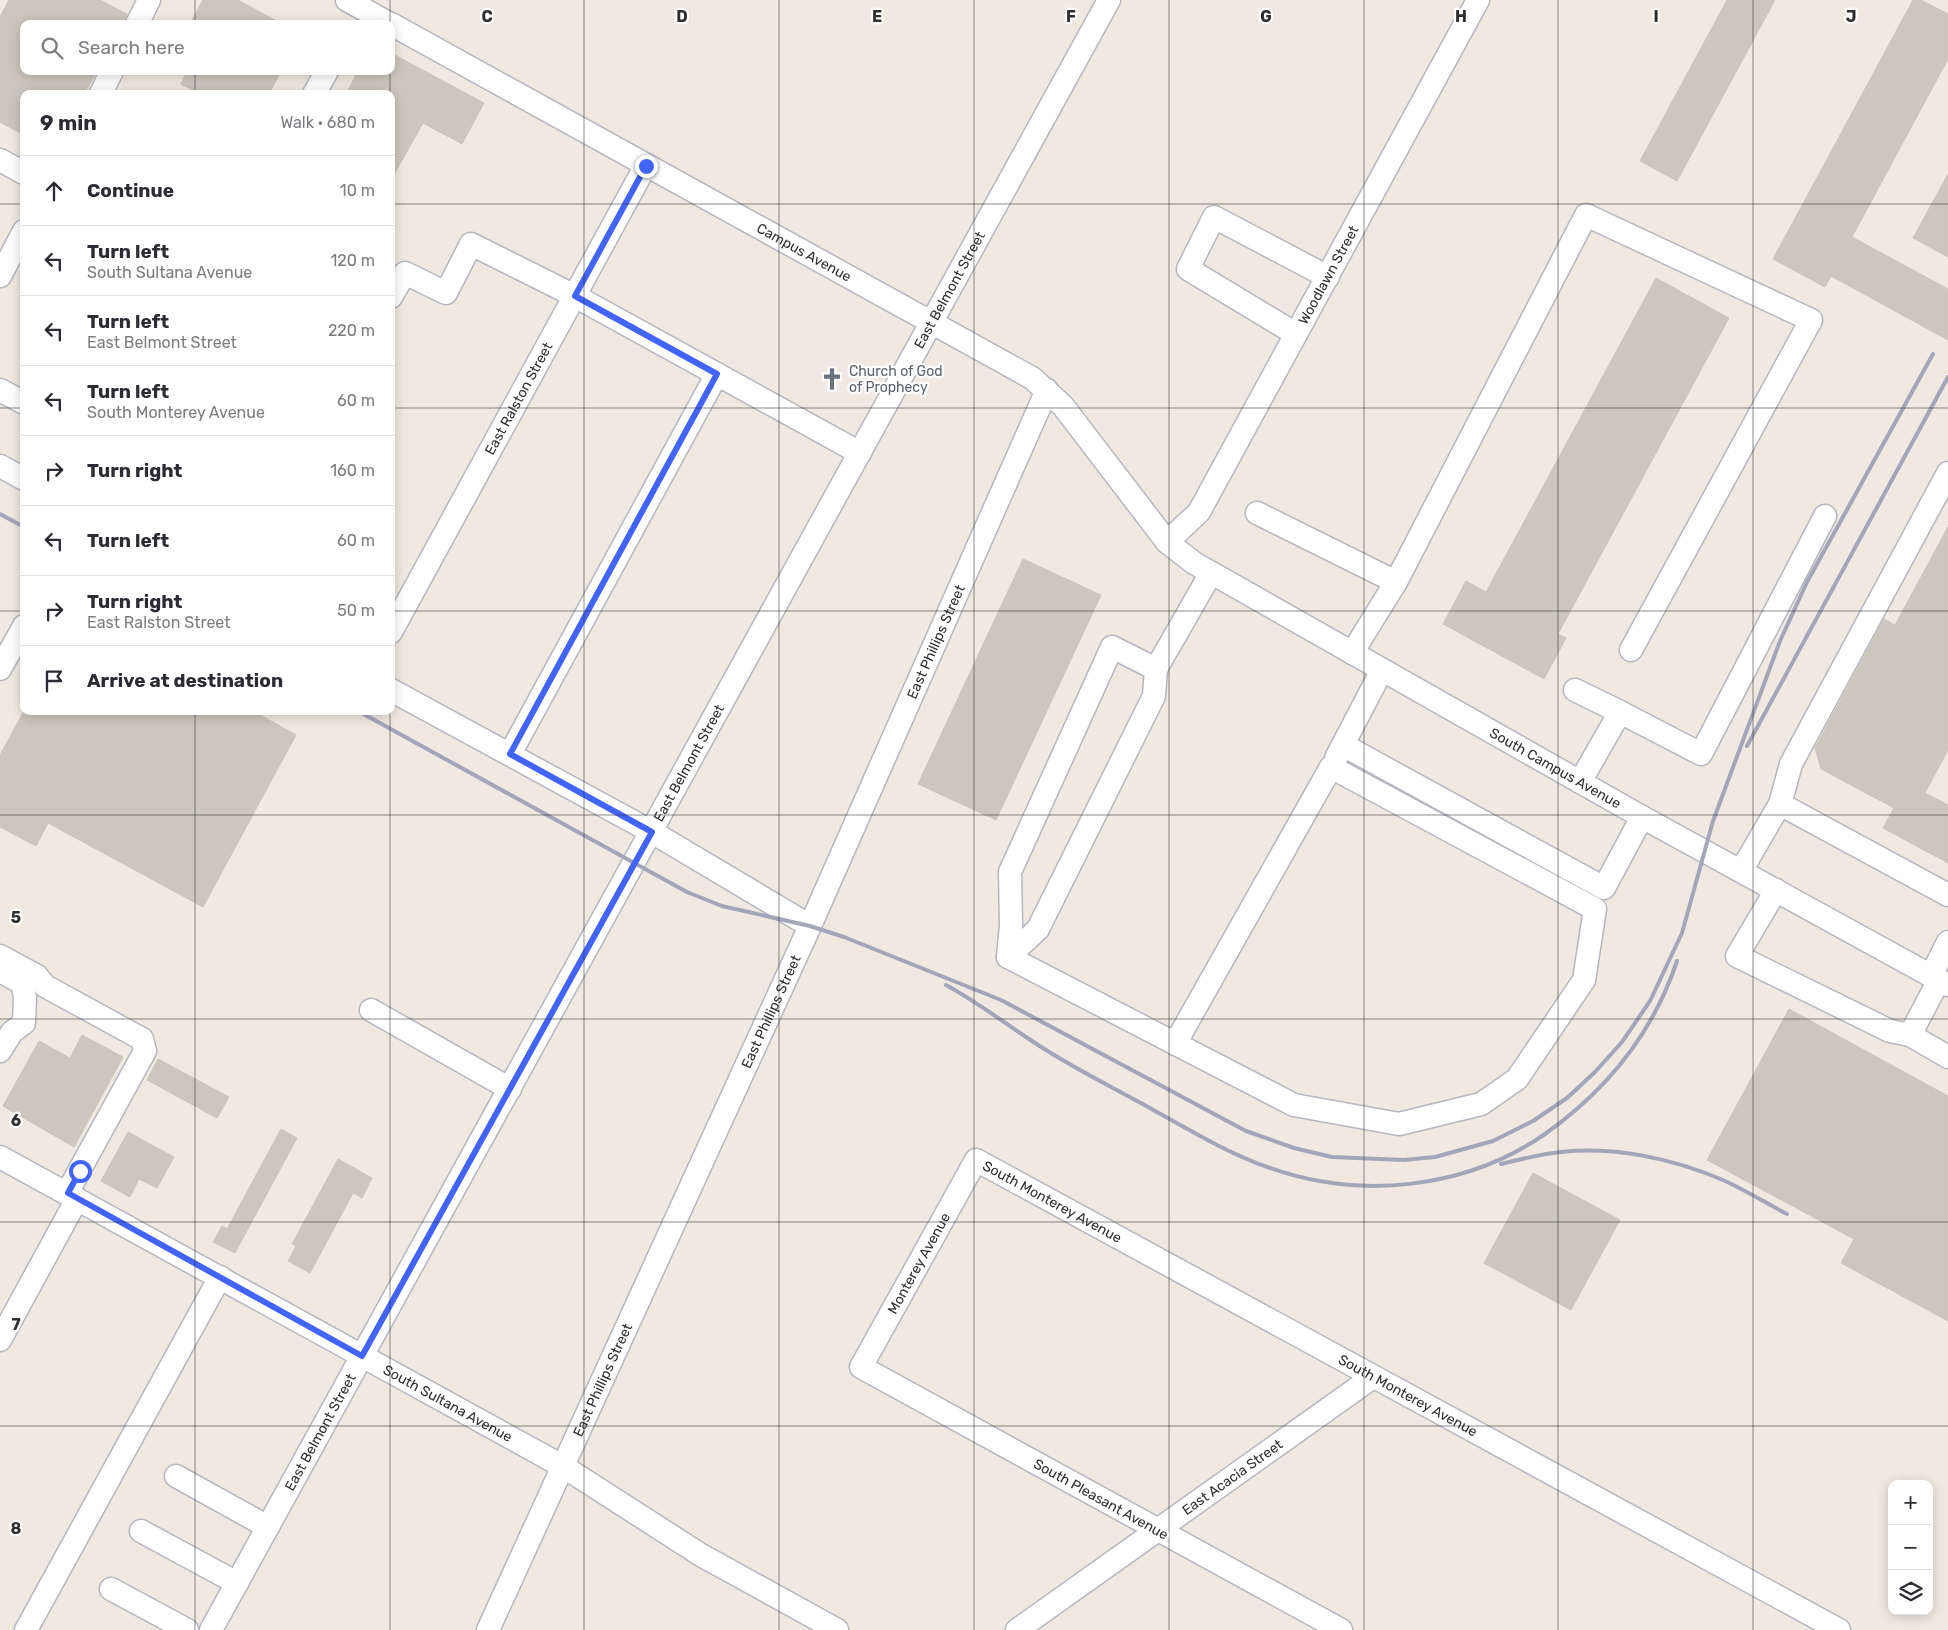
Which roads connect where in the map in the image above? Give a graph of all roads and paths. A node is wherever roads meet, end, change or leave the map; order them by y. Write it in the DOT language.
graph roads {
  1 [pos="149,0"];
  2 [pos="1109,0"];
  3 [pos="1478,0"];
  4 [pos="357,8"];
  5 [pos="139,20"];
  6 [pos="382,20"];
  7 [pos="395,26"];
  8 [pos="110,75"];
  9 [pos="324,75"];
  10 [pos="103,90"];
  11 [pos="316,90"];
  12 [pos="0,160"];
  13 [pos="646,166"];
  14 [pos="20,171"];
  15 [pos="20,238"];
  16 [pos="0,276"];
  17 [pos="1328,276"];
  18 [pos="395,290"];
  19 [pos="575,296"];
  20 [pos="932,322"];
  21 [pos="1296,334"];
  22 [pos="717,374"];
  23 [pos="0,390"];
  24 [pos="1047,390"];
  25 [pos="20,401"];
  26 [pos="860,453"];
  27 [pos="0,466"];
  28 [pos="1948,472"];
  29 [pos="20,477"];
  30 [pos="1257,513"];
  31 [pos="1825,516"];
  32 [pos="1167,542"];
  33 [pos="1211,573"];
  34 [pos="1396,582"];
  35 [pos="395,625"];
  36 [pos="20,633"];
  37 [pos="1631,650"];
  38 [pos="1352,653"];
  39 [pos="0,669"];
  40 [pos="1156,669"];
  41 [pos="1382,670"];
  42 [pos="1575,690"];
  43 [pos="395,692"];
  44 [pos="1620,712"];
  45 [pos="1343,745"];
  46 [pos="510,754"];
  47 [pos="1331,767"];
  48 [pos="1580,782"];
  49 [pos="1780,804"];
  50 [pos="1642,817"];
  51 [pos="652,832"];
  52 [pos="1741,871"];
  53 [pos="1604,888"];
  54 [pos="1776,890"];
  55 [pos="1948,895"];
  56 [pos="1596,909"];
  57 [pos="810,926"];
  58 [pos="1948,942"];
  59 [pos="0,956"];
  60 [pos="1008,957"];
  61 [pos="0,971"];
  62 [pos="1939,980"];
  63 [pos="371,1010"];
  64 [pos="1910,1035"];
  65 [pos="1176,1044"];
  66 [pos="0,1051"];
  67 [pos="1948,1057"];
  68 [pos="510,1089"];
  69 [pos="0,1156"];
  70 [pos="976,1160"];
  71 [pos="72,1196"];
  72 [pos="220,1277"];
  73 [pos="0,1340"];
  74 [pos="362,1356"];
  75 [pos="861,1367"];
  76 [pos="1373,1377"];
  77 [pos="564,1466"];
  78 [pos="176,1476"];
  79 [pos="268,1527"];
  80 [pos="1159,1530"];
  81 [pos="141,1531"];
  82 [pos="237,1583"];
  83 [pos="111,1589"];
  84 [pos="26,1630"];
  85 [pos="187,1630"];
  86 [pos="211,1630"];
  87 [pos="488,1630"];
  88 [pos="837,1630"];
  89 [pos="1017,1630"];
  90 [pos="1342,1630"];
  91 [pos="1840,1630"];
  1 -- 5 [label="street"];
  2 -- 20 [label="street, East Belmont Street"];
  3 -- 17 [label="street, Woodlawn Street"];
  4 -- 6 [label="street, Campus Avenue"];
  7 -- 13 [label="street, Campus Avenue"];
  8 -- 10 [label="street"];
  9 -- 11 [label="street"];
  12 -- 14 [label="street"];
  13 -- 19 [label="street, East Ralston Street"];
  13 -- 20 [label="street, Campus Avenue"];
  15 -- 16 [label="street"];
  17 -- 21 [label="street, Woodlawn Street"];
  17 -- 21 [label="street"];
  18 -- 19 [label="street"];
  19 -- 22 [label="street"];
  19 -- 35 [label="street, East Ralston Street"];
  20 -- 24 [label="street, Campus Avenue"];
  20 -- 26 [label="street, East Belmont Street"];
  21 -- 32 [label="street, Woodlawn Street"];
  22 -- 26 [label="street"];
  22 -- 46 [label="street"];
  23 -- 25 [label="street"];
  24 -- 32 [label="street, Campus Avenue"];
  24 -- 57 [label="street, East Phillips Street"];
  26 -- 51 [label="street, East Belmont Street"];
  27 -- 29 [label="street"];
  28 -- 49 [label="street"];
  30 -- 34 [label="street"];
  31 -- 44 [label="street"];
  32 -- 33 [label="street, South Campus Avenue"];
  33 -- 38 [label="street, South Campus Avenue"];
  33 -- 40 [label="street"];
  34 -- 37 [label="street"];
  34 -- 38 [label="street"];
  36 -- 39 [label="street"];
  38 -- 41 [label="street, South Campus Avenue"];
  40 -- 60 [label="street"];
  40 -- 60 [label="street"];
  41 -- 45 [label="street"];
  41 -- 48 [label="street, South Campus Avenue"];
  42 -- 44 [label="street"];
  43 -- 46 [label="street"];
  44 -- 48 [label="street"];
  45 -- 47 [label="street"];
  45 -- 53 [label="street"];
  46 -- 51 [label="street"];
  47 -- 56 [label="street"];
  47 -- 65 [label="street"];
  48 -- 50 [label="street, South Campus Avenue"];
  49 -- 52 [label="street"];
  49 -- 55 [label="street"];
  50 -- 52 [label="street, South Campus Avenue"];
  50 -- 53 [label="street"];
  51 -- 57 [label="street"];
  51 -- 68 [label="street, East Belmont Street"];
  52 -- 54 [label="street, South Campus Avenue"];
  53 -- 56 [label="street"];
  54 -- 62 [label="street, South Campus Avenue"];
  54 -- 64 [label="street"];
  56 -- 65 [label="street"];
  57 -- 77 [label="street, East Phillips Street"];
  58 -- 62 [label="street"];
  59 -- 71 [label="street"];
  60 -- 65 [label="street"];
  61 -- 66 [label="street"];
  62 -- 64 [label="street"];
  63 -- 68 [label="street"];
  64 -- 67 [label="street"];
  68 -- 74 [label="street, East Belmont Street"];
  69 -- 71 [label="street, South Sultana Avenue"];
  70 -- 75 [label="street, Monterey Avenue"];
  70 -- 76 [label="street, South Monterey Avenue"];
  71 -- 72 [label="street, South Sultana Avenue"];
  71 -- 73 [label="street"];
  72 -- 74 [label="street, South Sultana Avenue"];
  72 -- 84 [label="street"];
  74 -- 77 [label="street, South Sultana Avenue"];
  74 -- 79 [label="street, East Belmont Street"];
  75 -- 80 [label="street, South Pleasant Avenue"];
  76 -- 80 [label="street, East Acacia Street"];
  76 -- 91 [label="street, South Monterey Avenue"];
  77 -- 87 [label="street, East Phillips Street"];
  77 -- 88 [label="street, South Sultana Avenue"];
  78 -- 79 [label="street"];
  79 -- 82 [label="street, East Belmont Street"];
  80 -- 89 [label="street, East Acacia Street"];
  80 -- 90 [label="street, South Pleasant Avenue"];
  81 -- 82 [label="street"];
  82 -- 86 [label="street, East Belmont Street"];
  83 -- 85 [label="street"];
}
